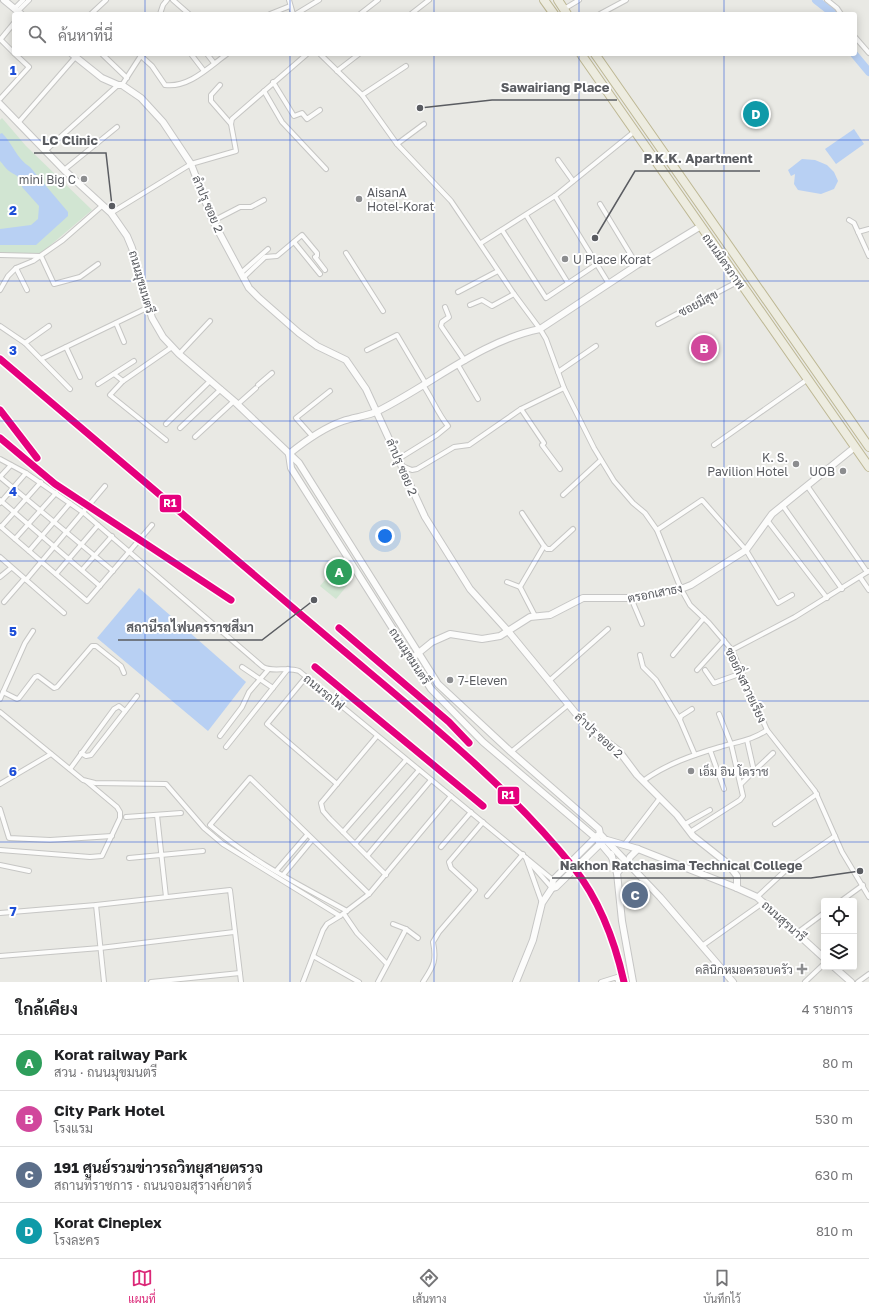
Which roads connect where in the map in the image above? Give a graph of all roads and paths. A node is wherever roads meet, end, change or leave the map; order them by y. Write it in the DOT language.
graph roads {
  1 [pos="4,0"];
  2 [pos="23,0"];
  3 [pos="29,0"];
  4 [pos="106,0"];
  5 [pos="167,0"];
  6 [pos="173,0"];
  7 [pos="289,0"];
  8 [pos="319,0"];
  9 [pos="378,0"];
  10 [pos="429,0"];
  11 [pos="544,0"];
  12 [pos="558,0"];
  13 [pos="579,0"];
  14 [pos="626,0"];
  15 [pos="827,0"];
  16 [pos="290,6"];
  17 [pos="18,11"];
  18 [pos="93,12"];
  19 [pos="161,12"];
  20 [pos="187,12"];
  21 [pos="275,12"];
  22 [pos="293,12"];
  23 [pos="298,12"];
  24 [pos="363,12"];
  25 [pos="414,12"];
  26 [pos="553,12"];
  27 [pos="566,12"];
  28 [pos="604,12"];
  29 [pos="840,12"];
  30 [pos="12,25"];
  31 [pos="0,39"];
  32 [pos="857,39"];
  33 [pos="12,50"];
  34 [pos="869,53"];
  35 [pos="18,56"];
  36 [pos="74,56"];
  37 [pos="76,56"];
  38 [pos="104,56"];
  39 [pos="141,56"];
  40 [pos="143,56"];
  41 [pos="193,56"];
  42 [pos="209,56"];
  43 [pos="224,56"];
  44 [pos="305,56"];
  45 [pos="322,56"];
  46 [pos="356,56"];
  47 [pos="583,56"];
  48 [pos="596,56"];
  49 [pos="214,63"];
  50 [pos="406,66"];
  51 [pos="204,71"];
  52 [pos="337,71"];
  53 [pos="127,78"];
  54 [pos="273,82"];
  55 [pos="120,85"];
  56 [pos="220,86"];
  57 [pos="264,91"];
  58 [pos="362,95"];
  59 [pos="0,99"];
  60 [pos="0,104"];
  61 [pos="320,110"];
  62 [pos="18,123"];
  63 [pos="231,124"];
  64 [pos="424,124"];
  65 [pos="117,127"];
  66 [pos="635,131"];
  67 [pos="397,144"];
  68 [pos="45,151"];
  69 [pos="558,160"];
  70 [pos="191,164"];
  71 [pos="326,169"];
  72 [pos="64,170"];
  73 [pos="573,181"];
  74 [pos="555,196"];
  75 [pos="264,200"];
  76 [pos="600,204"];
  77 [pos="103,205"];
  78 [pos="111,213"];
  79 [pos="526,215"];
  80 [pos="849,220"];
  81 [pos="213,221"];
  82 [pos="701,226"];
  83 [pos="869,229"];
  84 [pos="502,230"];
  85 [pos="858,232"];
  86 [pos="294,242"];
  87 [pos="481,243"];
  88 [pos="268,249"];
  89 [pos="346,253"];
  90 [pos="0,256"];
  91 [pos="41,256"];
  92 [pos="869,256"];
  93 [pos="98,264"];
  94 [pos="597,264"];
  95 [pos="637,265"];
  96 [pos="16,268"];
  97 [pos="325,270"];
  98 [pos="498,271"];
  99 [pos="243,274"];
  100 [pos="320,274"];
  101 [pos="739,281"];
  102 [pos="568,283"];
  103 [pos="609,284"];
  104 [pos="0,290"];
  105 [pos="27,290"];
  106 [pos="458,292"];
  107 [pos="514,294"];
  108 [pos="470,305"];
  109 [pos="149,307"];
  110 [pos="445,307"];
  111 [pos="384,311"];
  112 [pos="210,321"];
  113 [pos="116,323"];
  114 [pos="658,324"];
  115 [pos="0,326"];
  116 [pos="49,326"];
  117 [pos="540,329"];
  118 [pos="124,342"];
  119 [pos="25,343"];
  120 [pos="596,346"];
  121 [pos="66,347"];
  122 [pos="172,347"];
  123 [pos="367,350"];
  124 [pos="179,354"];
  125 [pos="41,359"];
  126 [pos="134,361"];
  127 [pos="465,361"];
  128 [pos="458,365"];
  129 [pos="558,372"];
  130 [pos="272,373"];
  131 [pos="114,374"];
  132 [pos="80,377"];
  133 [pos="808,379"];
  134 [pos="123,381"];
  135 [pos="210,381"];
  136 [pos="98,384"];
  137 [pos="424,384"];
  138 [pos="564,388"];
  139 [pos="221,389"];
  140 [pos="70,390"];
  141 [pos="330,392"];
  142 [pos="478,399"];
  143 [pos="236,403"];
  144 [pos="522,409"];
  145 [pos="377,412"];
  146 [pos="166,424"];
  147 [pos="180,428"];
  148 [pos="195,437"];
  149 [pos="312,437"];
  150 [pos="166,440"];
  151 [pos="868,442"];
  152 [pos="714,445"];
  153 [pos="855,447"];
  154 [pos="289,454"];
  155 [pos="400,458"];
  156 [pos="0,459"];
  157 [pos="601,460"];
  158 [pos="11,465"];
  159 [pos="402,466"];
  160 [pos="869,467"];
  161 [pos="560,469"];
  162 [pos="26,473"];
  163 [pos="0,477"];
  164 [pos="41,482"];
  165 [pos="104,486"];
  166 [pos="808,487"];
  167 [pos="13,488"];
  168 [pos="56,493"];
  169 [pos="562,495"];
  170 [pos="26,498"];
  171 [pos="1,501"];
  172 [pos="70,503"];
  173 [pos="783,506"];
  174 [pos="40,510"];
  175 [pos="14,512"];
  176 [pos="522,512"];
  177 [pos="84,513"];
  178 [pos="767,520"];
  179 [pos="54,522"];
  180 [pos="28,524"];
  181 [pos="98,525"];
  182 [pos="152,525"];
  183 [pos="0,527"];
  184 [pos="573,529"];
  185 [pos="657,530"];
  186 [pos="67,532"];
  187 [pos="42,536"];
  188 [pos="112,536"];
  189 [pos="15,539"];
  190 [pos="81,544"];
  191 [pos="55,546"];
  192 [pos="544,546"];
  193 [pos="746,550"];
  194 [pos="29,551"];
  195 [pos="129,552"];
  196 [pos="95,556"];
  197 [pos="0,558"];
  198 [pos="68,559"];
  199 [pos="42,561"];
  200 [pos="12,568"];
  201 [pos="82,570"];
  202 [pos="113,571"];
  203 [pos="868,571"];
  204 [pos="56,574"];
  205 [pos="0,577"];
  206 [pos="860,577"];
  207 [pos="25,580"];
  208 [pos="507,582"];
  209 [pos="100,586"];
  210 [pos="520,588"];
  211 [pos="842,588"];
  212 [pos="681,589"];
  213 [pos="869,590"];
  214 [pos="792,595"];
  215 [pos="631,598"];
  216 [pos="827,598"];
  217 [pos="4,602"];
  218 [pos="64,613"];
  219 [pos="535,616"];
  220 [pos="704,618"];
  221 [pos="642,624"];
  222 [pos="608,629"];
  223 [pos="33,631"];
  224 [pos="508,631"];
  225 [pos="724,640"];
  226 [pos="732,650"];
  227 [pos="418,652"];
  228 [pos="640,655"];
  229 [pos="673,655"];
  230 [pos="412,660"];
  231 [pos="242,667"];
  232 [pos="288,669"];
  233 [pos="268,670"];
  234 [pos="697,670"];
  235 [pos="705,670"];
  236 [pos="124,673"];
  237 [pos="742,673"];
  238 [pos="306,678"];
  239 [pos="260,680"];
  240 [pos="549,681"];
  241 [pos="273,688"];
  242 [pos="3,692"];
  243 [pos="137,696"];
  244 [pos="0,698"];
  245 [pos="568,705"];
  246 [pos="692,709"];
  247 [pos="125,711"];
  248 [pos="0,712"];
  249 [pos="719,714"];
  250 [pos="680,720"];
  251 [pos="767,730"];
  252 [pos="491,734"];
  253 [pos="220,736"];
  254 [pos="377,736"];
  255 [pos="747,740"];
  256 [pos="483,742"];
  257 [pos="731,744"];
  258 [pos="226,747"];
  259 [pos="710,750"];
  260 [pos="511,752"];
  261 [pos="81,753"];
  262 [pos="773,753"];
  263 [pos="51,754"];
  264 [pos="695,755"];
  265 [pos="406,760"];
  266 [pos="70,770"];
  267 [pos="419,770"];
  268 [pos="754,771"];
  269 [pos="431,780"];
  270 [pos="86,781"];
  271 [pos="643,781"];
  272 [pos="0,784"];
  273 [pos="338,784"];
  274 [pos="741,784"];
  275 [pos="724,789"];
  276 [pos="817,794"];
  277 [pos="451,796"];
  278 [pos="660,798"];
  279 [pos="0,809"];
  280 [pos="710,810"];
  281 [pos="471,812"];
  282 [pos="181,813"];
  283 [pos="157,815"];
  284 [pos="126,817"];
  285 [pos="483,822"];
  286 [pos="685,824"];
  287 [pos="775,824"];
  288 [pos="343,832"];
  289 [pos="690,832"];
  290 [pos="307,834"];
  291 [pos="112,836"];
  292 [pos="598,836"];
  293 [pos="835,836"];
  294 [pos="312,840"];
  295 [pos="603,841"];
  296 [pos="355,844"];
  297 [pos="624,845"];
  298 [pos="441,847"];
  299 [pos="638,849"];
  300 [pos="0,850"];
  301 [pos="203,852"];
  302 [pos="161,855"];
  303 [pos="368,856"];
  304 [pos="525,856"];
  305 [pos="129,858"];
  306 [pos="629,863"];
  307 [pos="0,865"];
  308 [pos="29,871"];
  309 [pos="276,871"];
  310 [pos="617,873"];
  311 [pos="386,874"];
  312 [pos="283,875"];
  313 [pos="553,880"];
  314 [pos="863,885"];
  315 [pos="552,888"];
  316 [pos="737,888"];
  317 [pos="370,894"];
  318 [pos="488,896"];
  319 [pos="166,897"];
  320 [pos="757,897"];
  321 [pos="869,897"];
  322 [pos="845,898"];
  323 [pos="764,902"];
  324 [pos="542,903"];
  325 [pos="96,905"];
  326 [pos="0,913"];
  327 [pos="344,914"];
  328 [pos="821,915"];
  329 [pos="393,924"];
  330 [pos="406,929"];
  331 [pos="234,932"];
  332 [pos="797,933"];
  333 [pos="418,938"];
  334 [pos="702,946"];
  335 [pos="100,948"];
  336 [pos="821,955"];
  337 [pos="0,956"];
  338 [pos="313,956"];
  339 [pos="387,964"];
  340 [pos="821,967"];
  341 [pos="837,970"];
  342 [pos="240,973"];
  343 [pos="869,974"];
  344 [pos="104,982"];
  345 [pos="151,982"];
  346 [pos="241,982"];
  347 [pos="304,982"];
  348 [pos="359,982"];
  349 [pos="378,982"];
  350 [pos="422,982"];
  351 [pos="516,982"];
  352 [pos="601,982"];
  353 [pos="618,982"];
  354 [pos="633,982"];
  355 [pos="733,982"];
  356 [pos="805,982"];
  357 [pos="851,982"];
  358 [pos="858,982"];
  1 -- 17 [label="main road"];
  2 -- 17 [label="street"];
  3 -- 17 [label="street"];
  4 -- 18 [label="street"];
  5 -- 19 [label="street"];
  6 -- 20 [label="street"];
  7 -- 16 [label="street"];
  8 -- 23 [label="street"];
  9 -- 24 [label="street"];
  10 -- 25 [label="street"];
  11 -- 26 [label="highway"];
  12 -- 27 [label="highway"];
  13 -- 27 [label="street"];
  14 -- 28 [label="street"];
  15 -- 29 [label="street"];
  16 -- 21 [label="street"];
  16 -- 22 [label="street"];
  30 -- 31 [label="street"];
  31 -- 33 [label="street"];
  32 -- 34 [label="street"];
  35 -- 59 [label="street"];
  36 -- 62 [label="street"];
  37 -- 55 [label="main road, ลำปรุ ซอย 2"];
  38 -- 53 [label="street"];
  39 -- 53 [label="street"];
  40 -- 51 [label="street"];
  41 -- 51 [label="street"];
  42 -- 49 [label="street"];
  43 -- 49 [label="street"];
  44 -- 54 [label="street"];
  45 -- 52 [label="street, ซอยกิ่งสวายเรียง"];
  46 -- 52 [label="street"];
  47 -- 66 [label="highway, ถนนมิตรภาพ"];
  48 -- 151 [label="highway, ถนนมิตรภาพ"];
  49 -- 51 [label="street"];
  50 -- 58 [label="street"];
  52 -- 58 [label="street, ซอยกิ่งสวายเรียง"];
  53 -- 55 [label="street"];
  54 -- 57 [label="street"];
  54 -- 61 [label="street"];
  55 -- 68 [label="street"];
  55 -- 70 [label="main road, ลำปรุ ซอย 2"];
  56 -- 63 [label="street"];
  57 -- 63 [label="street"];
  57 -- 71 [label="street"];
  58 -- 67 [label="street, ซอยกิ่งสวายเรียง"];
  60 -- 62 [label="main road, ถนนมุขมนตรี"];
  62 -- 68 [label="main road, ถนนมุขมนตรี"];
  63 -- 70 [label="street"];
  64 -- 67 [label="street"];
  65 -- 72 [label="street"];
  66 -- 73 [label="street"];
  66 -- 82 [label="highway, ถนนมิตรภาพ"];
  67 -- 87 [label="street, ซอยกิ่งสวายเรียง"];
  68 -- 72 [label="main road, ถนนมุขมนตรี"];
  69 -- 73 [label="street"];
  70 -- 78 [label="street"];
  70 -- 81 [label="main road, ลำปรุ ซอย 2"];
  72 -- 77 [label="main road, ถนนมุขมนตรี"];
  73 -- 74 [label="street"];
  74 -- 79 [label="street"];
  74 -- 94 [label="street"];
  75 -- 81 [label="street"];
  76 -- 95 [label="street"];
  77 -- 78 [label="main road, ถนนมุขมนตรี"];
  77 -- 91 [label="street"];
  78 -- 109 [label="main road, ถนนมุขมนตรี"];
  79 -- 84 [label="street"];
  79 -- 102 [label="street"];
  80 -- 85 [label="street"];
  81 -- 99 [label="main road, ลำปรุ ซอย 2"];
  82 -- 95 [label="main road"];
  82 -- 101 [label="highway, ถนนมิตรภาพ"];
  83 -- 85 [label="street"];
  84 -- 87 [label="street"];
  84 -- 102 [label="street"];
  85 -- 92 [label="street"];
  86 -- 97 [label="street"];
  86 -- 99 [label="street"];
  86 -- 100 [label="street"];
  87 -- 98 [label="street, ซอยกิ่งสวายเรียง"];
  88 -- 99 [label="street"];
  89 -- 111 [label="street"];
  90 -- 91 [label="street"];
  91 -- 93 [label="street"];
  91 -- 96 [label="street"];
  94 -- 102 [label="street"];
  94 -- 103 [label="street"];
  95 -- 103 [label="main road"];
  96 -- 104 [label="street"];
  96 -- 105 [label="street"];
  98 -- 106 [label="street"];
  98 -- 107 [label="street, ซอยกิ่งสวายเรียง"];
  99 -- 145 [label="main road, ลำปรุ ซอย 2"];
  101 -- 114 [label="street, ซอยมีสุข"];
  101 -- 133 [label="highway, ถนนมิตรภาพ"];
  103 -- 117 [label="main road"];
  107 -- 108 [label="street"];
  107 -- 117 [label="street, ซอยกิ่งสวายเรียง"];
  109 -- 113 [label="street"];
  109 -- 122 [label="main road, ถนนมุขมนตรี"];
  110 -- 127 [label="street"];
  112 -- 124 [label="street"];
  113 -- 118 [label="street"];
  113 -- 121 [label="street"];
  115 -- 119 [label="street"];
  116 -- 119 [label="street"];
  117 -- 127 [label="main road"];
  117 -- 129 [label="street, ซอยกิ่งสวายเรียง"];
  119 -- 125 [label="street"];
  120 -- 129 [label="street"];
  121 -- 125 [label="street"];
  121 -- 132 [label="street"];
  122 -- 124 [label="main road, ถนนมุขมนตรี"];
  122 -- 134 [label="street"];
  123 -- 137 [label="street"];
  124 -- 135 [label="main road, ถนนมุขมนตรี"];
  125 -- 140 [label="street"];
  126 -- 131 [label="street"];
  127 -- 128 [label="main road"];
  128 -- 137 [label="main road"];
  128 -- 142 [label="street"];
  129 -- 138 [label="street, ซอยกิ่งสวายเรียง"];
  130 -- 143 [label="street"];
  131 -- 134 [label="street"];
  131 -- 136 [label="street"];
  133 -- 152 [label="street"];
  133 -- 153 [label="highway, ถนนมิตรภาพ"];
  134 -- 150 [label="street"];
  135 -- 139 [label="main road, ถนนมุขมนตรี"];
  135 -- 146 [label="street"];
  137 -- 145 [label="main road"];
  137 -- 155 [label="street"];
  138 -- 144 [label="street"];
  138 -- 157 [label="street, ซอยกิ่งสวายเรียง"];
  139 -- 143 [label="main road, ถนนมุขมนตรี"];
  139 -- 147 [label="street"];
  141 -- 149 [label="street"];
  143 -- 148 [label="street"];
  143 -- 154 [label="main road, ถนนมุขมนตรี"];
  144 -- 159 [label="street"];
  144 -- 161 [label="street"];
  145 -- 149 [label="main road"];
  145 -- 155 [label="main road, ลำปรุ ซอย 2"];
  149 -- 154 [label="main road"];
  151 -- 153 [label="highway"];
  153 -- 160 [label="highway, ถนนมิตรภาพ"];
  153 -- 166 [label="main road, ตรอกเสาธง"];
  154 -- 227 [label="main road, ถนนมุขมนตรี"];
  154 -- 230 [label="main road, ถนนมุขมนตรี"];
  155 -- 159 [label="main road, ลำปรุ ซอย 2"];
  156 -- 158 [label="street"];
  157 -- 169 [label="street"];
  157 -- 185 [label="street, ซอยกิ่งสวายเรียง"];
  158 -- 162 [label="street"];
  158 -- 163 [label="street"];
  159 -- 224 [label="main road, ลำปรุ ซอย 2"];
  162 -- 164 [label="street"];
  162 -- 167 [label="street"];
  163 -- 167 [label="street"];
  164 -- 168 [label="street"];
  164 -- 170 [label="street"];
  165 -- 177 [label="street"];
  166 -- 173 [label="main road, ตรอกเสาธง"];
  166 -- 203 [label="street"];
  167 -- 170 [label="street"];
  167 -- 171 [label="street"];
  168 -- 172 [label="street"];
  168 -- 174 [label="street"];
  170 -- 174 [label="street"];
  170 -- 175 [label="street"];
  171 -- 175 [label="street"];
  172 -- 177 [label="street"];
  172 -- 179 [label="street"];
  173 -- 178 [label="main road, ตรอกเสาธง"];
  173 -- 211 [label="street"];
  174 -- 179 [label="street"];
  174 -- 180 [label="street"];
  175 -- 180 [label="street"];
  175 -- 183 [label="street"];
  176 -- 192 [label="street"];
  177 -- 181 [label="street"];
  177 -- 186 [label="street"];
  178 -- 193 [label="main road, ตรอกเสาธง"];
  178 -- 216 [label="street"];
  179 -- 186 [label="street"];
  179 -- 187 [label="street"];
  180 -- 187 [label="street"];
  180 -- 189 [label="street"];
  181 -- 188 [label="street"];
  181 -- 190 [label="street"];
  182 -- 195 [label="street"];
  183 -- 189 [label="street"];
  184 -- 192 [label="street"];
  185 -- 193 [label="street"];
  185 -- 212 [label="street, ซอยกิ่งสวายเรียง"];
  186 -- 190 [label="street"];
  186 -- 191 [label="street"];
  187 -- 191 [label="street"];
  187 -- 194 [label="street"];
  188 -- 195 [label="street"];
  188 -- 196 [label="street"];
  189 -- 194 [label="street"];
  190 -- 196 [label="street"];
  190 -- 198 [label="street"];
  191 -- 198 [label="street"];
  191 -- 199 [label="street"];
  192 -- 210 [label="street"];
  193 -- 212 [label="main road, ตรอกเสาธง"];
  193 -- 214 [label="street"];
  194 -- 199 [label="street"];
  195 -- 202 [label="street"];
  195 -- 233 [label="street"];
  196 -- 201 [label="street"];
  196 -- 202 [label="street"];
  197 -- 200 [label="street"];
  198 -- 201 [label="street"];
  198 -- 204 [label="street"];
  199 -- 204 [label="street"];
  199 -- 207 [label="street"];
  200 -- 205 [label="street"];
  200 -- 207 [label="street"];
  201 -- 209 [label="street"];
  202 -- 209 [label="street"];
  203 -- 206 [label="street"];
  204 -- 209 [label="street"];
  206 -- 211 [label="street"];
  206 -- 213 [label="street"];
  207 -- 217 [label="street"];
  207 -- 218 [label="street"];
  208 -- 210 [label="street"];
  210 -- 219 [label="street"];
  211 -- 216 [label="street"];
  212 -- 215 [label="main road, ตรอกเสาธง"];
  212 -- 220 [label="street, ซอยกิ่งสวายเรียง"];
  215 -- 219 [label="main road, ตรอกเสาธง"];
  215 -- 221 [label="street"];
  216 -- 226 [label="street"];
  219 -- 224 [label="main road, ตรอกเสาธง"];
  220 -- 225 [label="street, ซอยกิ่งสวายเรียง"];
  220 -- 229 [label="street"];
  222 -- 240 [label="street"];
  223 -- 242 [label="street"];
  224 -- 227 [label="main road, ตรอกเสาธง"];
  224 -- 240 [label="main road, ลำปรุ ซอย 2"];
  225 -- 226 [label="street, ซอยกิ่งสวายเรียง"];
  225 -- 234 [label="street"];
  226 -- 237 [label="street, ซอยกิ่งสวายเรียง"];
  227 -- 230 [label="main road, ตรอกเสาธง"];
  227 -- 252 [label="main road, ถนนมุขมนตรี"];
  228 -- 250 [label="street"];
  230 -- 256 [label="main road, ถนนมุขมนตรี"];
  231 -- 239 [label="street"];
  232 -- 233 [label="street, ถนนรถไฟ"];
  232 -- 238 [label="street, ถนนรถไฟ"];
  232 -- 241 [label="street"];
  233 -- 239 [label="street"];
  235 -- 237 [label="street"];
  236 -- 242 [label="street"];
  237 -- 251 [label="street, ซอยกิ่งสวายเรียง"];
  238 -- 254 [label="street, ถนนรถไฟ"];
  238 -- 273 [label="street"];
  239 -- 241 [label="street"];
  239 -- 253 [label="street"];
  240 -- 245 [label="main road, ลำปรุ ซอย 2"];
  241 -- 258 [label="street"];
  242 -- 244 [label="street"];
  243 -- 247 [label="street"];
  245 -- 260 [label="street"];
  245 -- 271 [label="main road, ลำปรุ ซอย 2"];
  246 -- 250 [label="street"];
  247 -- 261 [label="street"];
  247 -- 261 [label="street"];
  248 -- 263 [label="street"];
  249 -- 257 [label="street"];
  250 -- 264 [label="street"];
  251 -- 255 [label="street"];
  251 -- 276 [label="street, ซอยกิ่งสวายเรียง"];
  252 -- 256 [label="main road"];
  252 -- 260 [label="main road, ถนนมุขมนตรี"];
  254 -- 265 [label="street, ถนนรถไฟ"];
  254 -- 273 [label="street"];
  255 -- 257 [label="street"];
  255 -- 268 [label="street"];
  256 -- 292 [label="main road, ถนนมุขมนตรี"];
  257 -- 259 [label="street"];
  257 -- 274 [label="street"];
  259 -- 264 [label="street"];
  259 -- 275 [label="street"];
  260 -- 292 [label="main road, ถนนมุขมนตรี"];
  261 -- 266 [label="street"];
  262 -- 268 [label="street"];
  263 -- 266 [label="street"];
  263 -- 272 [label="street"];
  264 -- 271 [label="street"];
  265 -- 267 [label="street, ถนนรถไฟ"];
  265 -- 288 [label="street"];
  266 -- 270 [label="street"];
  267 -- 269 [label="street, ถนนรถไฟ"];
  267 -- 296 [label="street"];
  268 -- 274 [label="street"];
  269 -- 277 [label="street, ถนนรถไฟ"];
  269 -- 303 [label="street"];
  270 -- 291 [label="street"];
  270 -- 327 [label="street"];
  271 -- 278 [label="main road, ลำปรุ ซอย 2"];
  273 -- 288 [label="street"];
  274 -- 289 [label="street"];
  276 -- 287 [label="street"];
  276 -- 293 [label="street, ซอยกิ่งสวายเรียง"];
  277 -- 281 [label="street, ถนนรถไฟ"];
  277 -- 311 [label="street"];
  278 -- 286 [label="main road, ลำปรุ ซอย 2"];
  278 -- 297 [label="street"];
  279 -- 291 [label="street"];
  280 -- 286 [label="street"];
  281 -- 285 [label="street, ถนนรถไฟ"];
  281 -- 298 [label="street"];
  282 -- 283 [label="street"];
  283 -- 284 [label="street"];
  283 -- 302 [label="street"];
  285 -- 304 [label="street, ถนนรถไฟ"];
  285 -- 350 [label="street"];
  286 -- 289 [label="main road, ลำปรุ ซอย 2"];
  288 -- 296 [label="street"];
  289 -- 316 [label="main road, ลำปรุ ซอย 2"];
  290 -- 294 [label="street"];
  290 -- 309 [label="street"];
  290 -- 309 [label="street"];
  291 -- 300 [label="street"];
  292 -- 295 [label="main road"];
  292 -- 313 [label="main road"];
  293 -- 314 [label="street, ซอยกิ่งสวายเรียง"];
  293 -- 320 [label="street"];
  294 -- 312 [label="street"];
  294 -- 317 [label="street"];
  295 -- 297 [label="main road, ถนนสุรนารี"];
  295 -- 306 [label="main road"];
  295 -- 310 [label="main road"];
  295 -- 315 [label="main road"];
  296 -- 303 [label="street"];
  297 -- 299 [label="main road, ถนนสุรนารี"];
  299 -- 306 [label="main road"];
  299 -- 316 [label="main road, ถนนสุรนารี"];
  301 -- 302 [label="street"];
  302 -- 305 [label="street"];
  302 -- 319 [label="street"];
  303 -- 311 [label="street"];
  304 -- 313 [label="street, ถนนรถไฟ"];
  304 -- 315 [label="street, ถนนรถไฟ"];
  304 -- 318 [label="street"];
  304 -- 324 [label="street"];
  306 -- 310 [label="main road"];
  306 -- 334 [label="main road"];
  307 -- 308 [label="street"];
  309 -- 312 [label="street"];
  310 -- 354 [label="main road"];
  311 -- 317 [label="street"];
  312 -- 327 [label="street"];
  313 -- 315 [label="main road"];
  314 -- 321 [label="street, ซอยกิ่งสวายเรียง"];
  314 -- 322 [label="street"];
  315 -- 324 [label="main road"];
  316 -- 320 [label="main road, ถนนสุรนารี"];
  317 -- 327 [label="street"];
  319 -- 325 [label="street"];
  319 -- 331 [label="street"];
  320 -- 323 [label="main road, ถนนสุรนารี"];
  323 -- 332 [label="main road, ถนนสุรนารี"];
  323 -- 334 [label="street"];
  324 -- 351 [label="main road"];
  325 -- 326 [label="street"];
  325 -- 335 [label="street"];
  327 -- 338 [label="street"];
  327 -- 339 [label="street"];
  328 -- 332 [label="street"];
  329 -- 330 [label="street"];
  330 -- 333 [label="street"];
  330 -- 339 [label="street"];
  331 -- 335 [label="street"];
  331 -- 342 [label="street"];
  332 -- 336 [label="main road, ถนนสุรนารี"];
  334 -- 355 [label="main road"];
  335 -- 337 [label="street"];
  335 -- 344 [label="street"];
  338 -- 347 [label="street"];
  338 -- 348 [label="street"];
  339 -- 349 [label="street"];
  340 -- 356 [label="street"];
  341 -- 357 [label="main road"];
  342 -- 345 [label="street"];
  342 -- 346 [label="street"];
  343 -- 358 [label="street"];
  352 -- 353 [label="street"];
}
